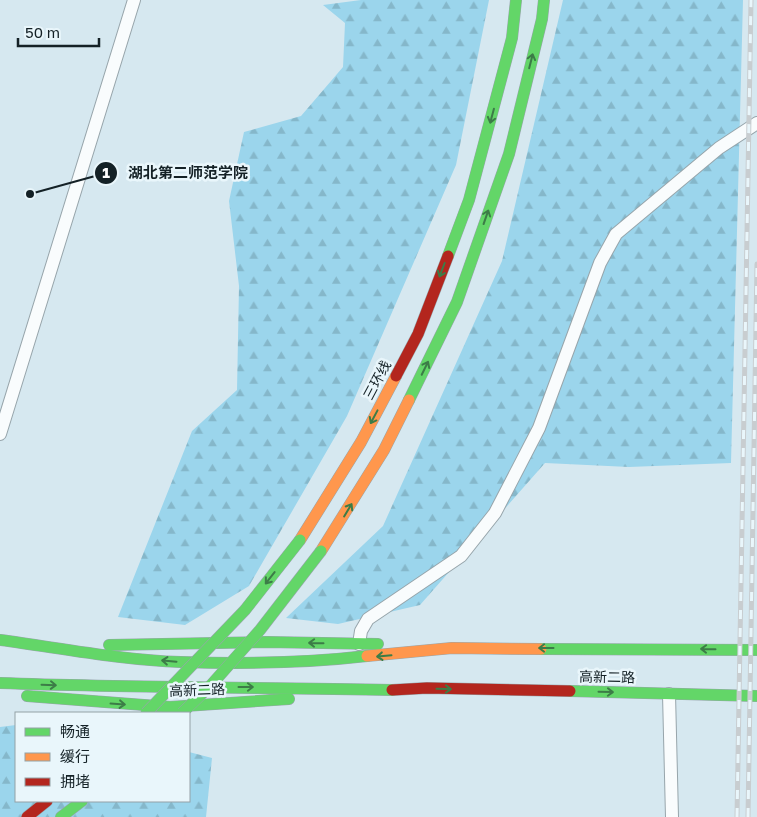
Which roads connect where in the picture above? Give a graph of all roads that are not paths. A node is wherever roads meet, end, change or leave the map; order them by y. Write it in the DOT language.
graph roads {
  1 [pos="134,0"];
  2 [pos="516,0"];
  3 [pos="544,0"];
  4 [pos="757,123"];
  5 [pos="0,434"];
  6 [pos="0,640"];
  7 [pos="359,644"];
  8 [pos="57,648"];
  9 [pos="452,648"];
  10 [pos="757,650"];
  11 [pos="0,683"];
  12 [pos="396,690"];
  13 [pos="0,692"];
  14 [pos="669,694"];
  15 [pos="757,696"];
  16 [pos="147,712"];
  17 [pos="183,712"];
  18 [pos="46,802"];
  19 [pos="81,802"];
  20 [pos="26,817"];
  21 [pos="61,817"];
  22 [pos="672,817"];
  1 -- 5 [label="street"];
  2 -- 16 [label="main road, 三环线, one-way, bridge"];
  17 -- 3 [label="main road, one-way, bridge"];
  4 -- 7 [label="street"];
  6 -- 8 [label="main road, 高新二路"];
  7 -- 8 [label="main road, 高新二路, one-way"];
  7 -- 9 [label="main road, 高新二路"];
  9 -- 8 [label="main road, 高新二路, one-way"];
  10 -- 9 [label="main road, 高新二路, one-way"];
  11 -- 12 [label="main road, 高新二路, one-way"];
  13 -- 12 [label="main road, 高新二路, one-way"];
  12 -- 14 [label="main road, 高新二路, one-way"];
  14 -- 15 [label="main road, 高新二路"];
  14 -- 22 [label="street"];
  18 -- 20 [label="main road"];
  19 -- 21 [label="main road"];
}
